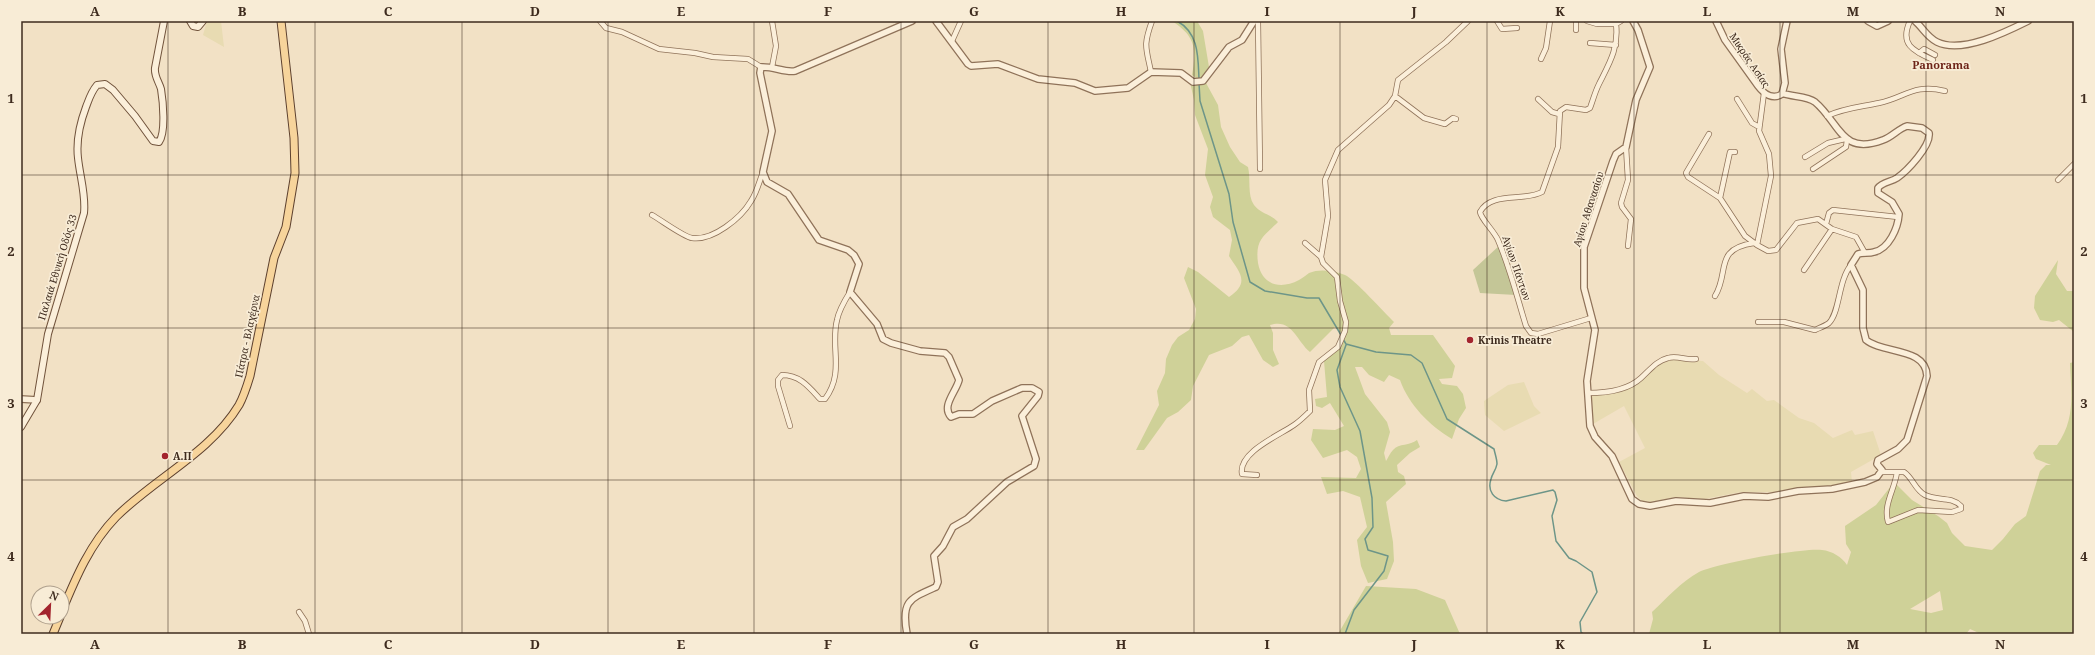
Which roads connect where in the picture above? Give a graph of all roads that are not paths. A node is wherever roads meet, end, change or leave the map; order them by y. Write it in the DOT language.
graph roads {
  1 [pos="164,21"];
  2 [pos="190,21"];
  3 [pos="203,21"];
  4 [pos="281,21"];
  5 [pos="600,21"];
  6 [pos="772,21"];
  7 [pos="912,21"];
  8 [pos="936,21"];
  9 [pos="961,21"];
  10 [pos="1152,21"];
  11 [pos="1254,21"];
  12 [pos="1258,21"];
  13 [pos="1468,21"];
  14 [pos="1497,21"];
  15 [pos="1550,21"];
  16 [pos="1576,21"];
  17 [pos="1587,21"];
  18 [pos="1633,21"];
  19 [pos="1716,21"];
  20 [pos="1787,21"];
  21 [pos="1868,21"];
  22 [pos="1888,21"];
  23 [pos="1910,21"];
  24 [pos="1915,21"];
  25 [pos="2028,21"];
  26 [pos="1618,23"];
  27 [pos="2020,23"];
  28 [pos="1517,28"];
  29 [pos="1576,30"];
  30 [pos="952,41"];
  31 [pos="1590,43"];
  32 [pos="1616,45"];
  33 [pos="1919,53"];
  34 [pos="1935,55"];
  35 [pos="1541,59"];
  36 [pos="1933,60"];
  37 [pos="761,67"];
  38 [pos="772,67"];
  39 [pos="1151,72"];
  40 [pos="1945,91"];
  41 [pos="1782,93"];
  42 [pos="1764,94"];
  43 [pos="1395,96"];
  44 [pos="1538,99"];
  45 [pos="1737,99"];
  46 [pos="1559,114"];
  47 [pos="1827,116"];
  48 [pos="1456,119"];
  49 [pos="1759,127"];
  50 [pos="1709,134"];
  51 [pos="1846,139"];
  52 [pos="1626,147"];
  53 [pos="1735,152"];
  54 [pos="1805,157"];
  55 [pos="2074,164"];
  56 [pos="1260,169"];
  57 [pos="1813,169"];
  58 [pos="763,172"];
  59 [pos="2058,180"];
  60 [pos="1720,198"];
  61 [pos="652,215"];
  62 [pos="1898,217"];
  63 [pos="1826,224"];
  64 [pos="1832,229"];
  65 [pos="1305,243"];
  66 [pos="1756,244"];
  67 [pos="1628,246"];
  68 [pos="1865,253"];
  69 [pos="1321,257"];
  70 [pos="1851,265"];
  71 [pos="1804,270"];
  72 [pos="850,292"];
  73 [pos="1715,296"];
  74 [pos="1591,318"];
  75 [pos="1758,322"];
  76 [pos="1696,359"];
  77 [pos="1588,393"];
  78 [pos="21,399"];
  79 [pos="37,400"];
  80 [pos="790,426"];
  81 [pos="21,427"];
  82 [pos="1882,472"];
  83 [pos="1897,472"];
  84 [pos="1257,475"];
  85 [pos="70,592"];
  86 [pos="299,612"];
  87 [pos="309,634"];
  88 [pos="906,634"];
  1 -- 79 [label="main road, Παλαιά Εθνική Οδός 33"];
  2 -- 3 [label="main road"];
  4 -- 85 [label="main road, Πάτρα - Βλαχέρνα"];
  5 -- 37 [label="street"];
  6 -- 38 [label="street"];
  7 -- 38 [label="street"];
  8 -- 30 [label="street"];
  9 -- 30 [label="street"];
  10 -- 39 [label="street"];
  11 -- 39 [label="street"];
  12 -- 56 [label="street"];
  13 -- 43 [label="street"];
  14 -- 28 [label="street"];
  15 -- 35 [label="street"];
  16 -- 29 [label="street"];
  17 -- 26 [label="street"];
  18 -- 52 [label="street"];
  19 -- 42 [label="street, Μικράς Ασίας"];
  20 -- 41 [label="street"];
  21 -- 22 [label="street"];
  23 -- 33 [label="street"];
  24 -- 27 [label="street"];
  25 -- 27 [label="street"];
  26 -- 32 [label="street"];
  30 -- 39 [label="street"];
  31 -- 32 [label="street"];
  32 -- 46 [label="street"];
  33 -- 34 [label="street"];
  33 -- 36 [label="street"];
  37 -- 38 [label="street"];
  37 -- 58 [label="street"];
  40 -- 47 [label="street"];
  41 -- 42 [label="street"];
  41 -- 47 [label="street"];
  42 -- 49 [label="street, Μικράς Ασίας"];
  43 -- 48 [label="street"];
  43 -- 69 [label="street"];
  44 -- 46 [label="street"];
  45 -- 49 [label="street"];
  46 -- 74 [label="street, Αγίων Πάντων"];
  47 -- 51 [label="street"];
  49 -- 66 [label="street, Μικράς Ασίας"];
  50 -- 60 [label="street"];
  51 -- 54 [label="street"];
  51 -- 57 [label="street"];
  51 -- 62 [label="street"];
  52 -- 67 [label="street"];
  52 -- 74 [label="street, Αγίου Αθανασίου"];
  53 -- 60 [label="street"];
  55 -- 59 [label="street"];
  58 -- 61 [label="street"];
  58 -- 72 [label="street"];
  60 -- 66 [label="street"];
  62 -- 63 [label="street"];
  62 -- 68 [label="street"];
  63 -- 64 [label="street"];
  63 -- 66 [label="street"];
  64 -- 68 [label="street"];
  64 -- 71 [label="street"];
  65 -- 69 [label="street"];
  66 -- 73 [label="street"];
  68 -- 70 [label="street"];
  69 -- 84 [label="street"];
  70 -- 75 [label="street"];
  70 -- 82 [label="street"];
  72 -- 80 [label="street"];
  72 -- 88 [label="street"];
  74 -- 77 [label="street, Αγίου Αθανασίου"];
  76 -- 77 [label="street"];
  77 -- 82 [label="street, Αγίου Αθανασίου"];
  78 -- 79 [label="street"];
  79 -- 81 [label="main road, Παλαιά Εθνική Οδός 33"];
  82 -- 83 [label="street"];
  83 -- 83 [label="street"];
  86 -- 87 [label="street"];
}
